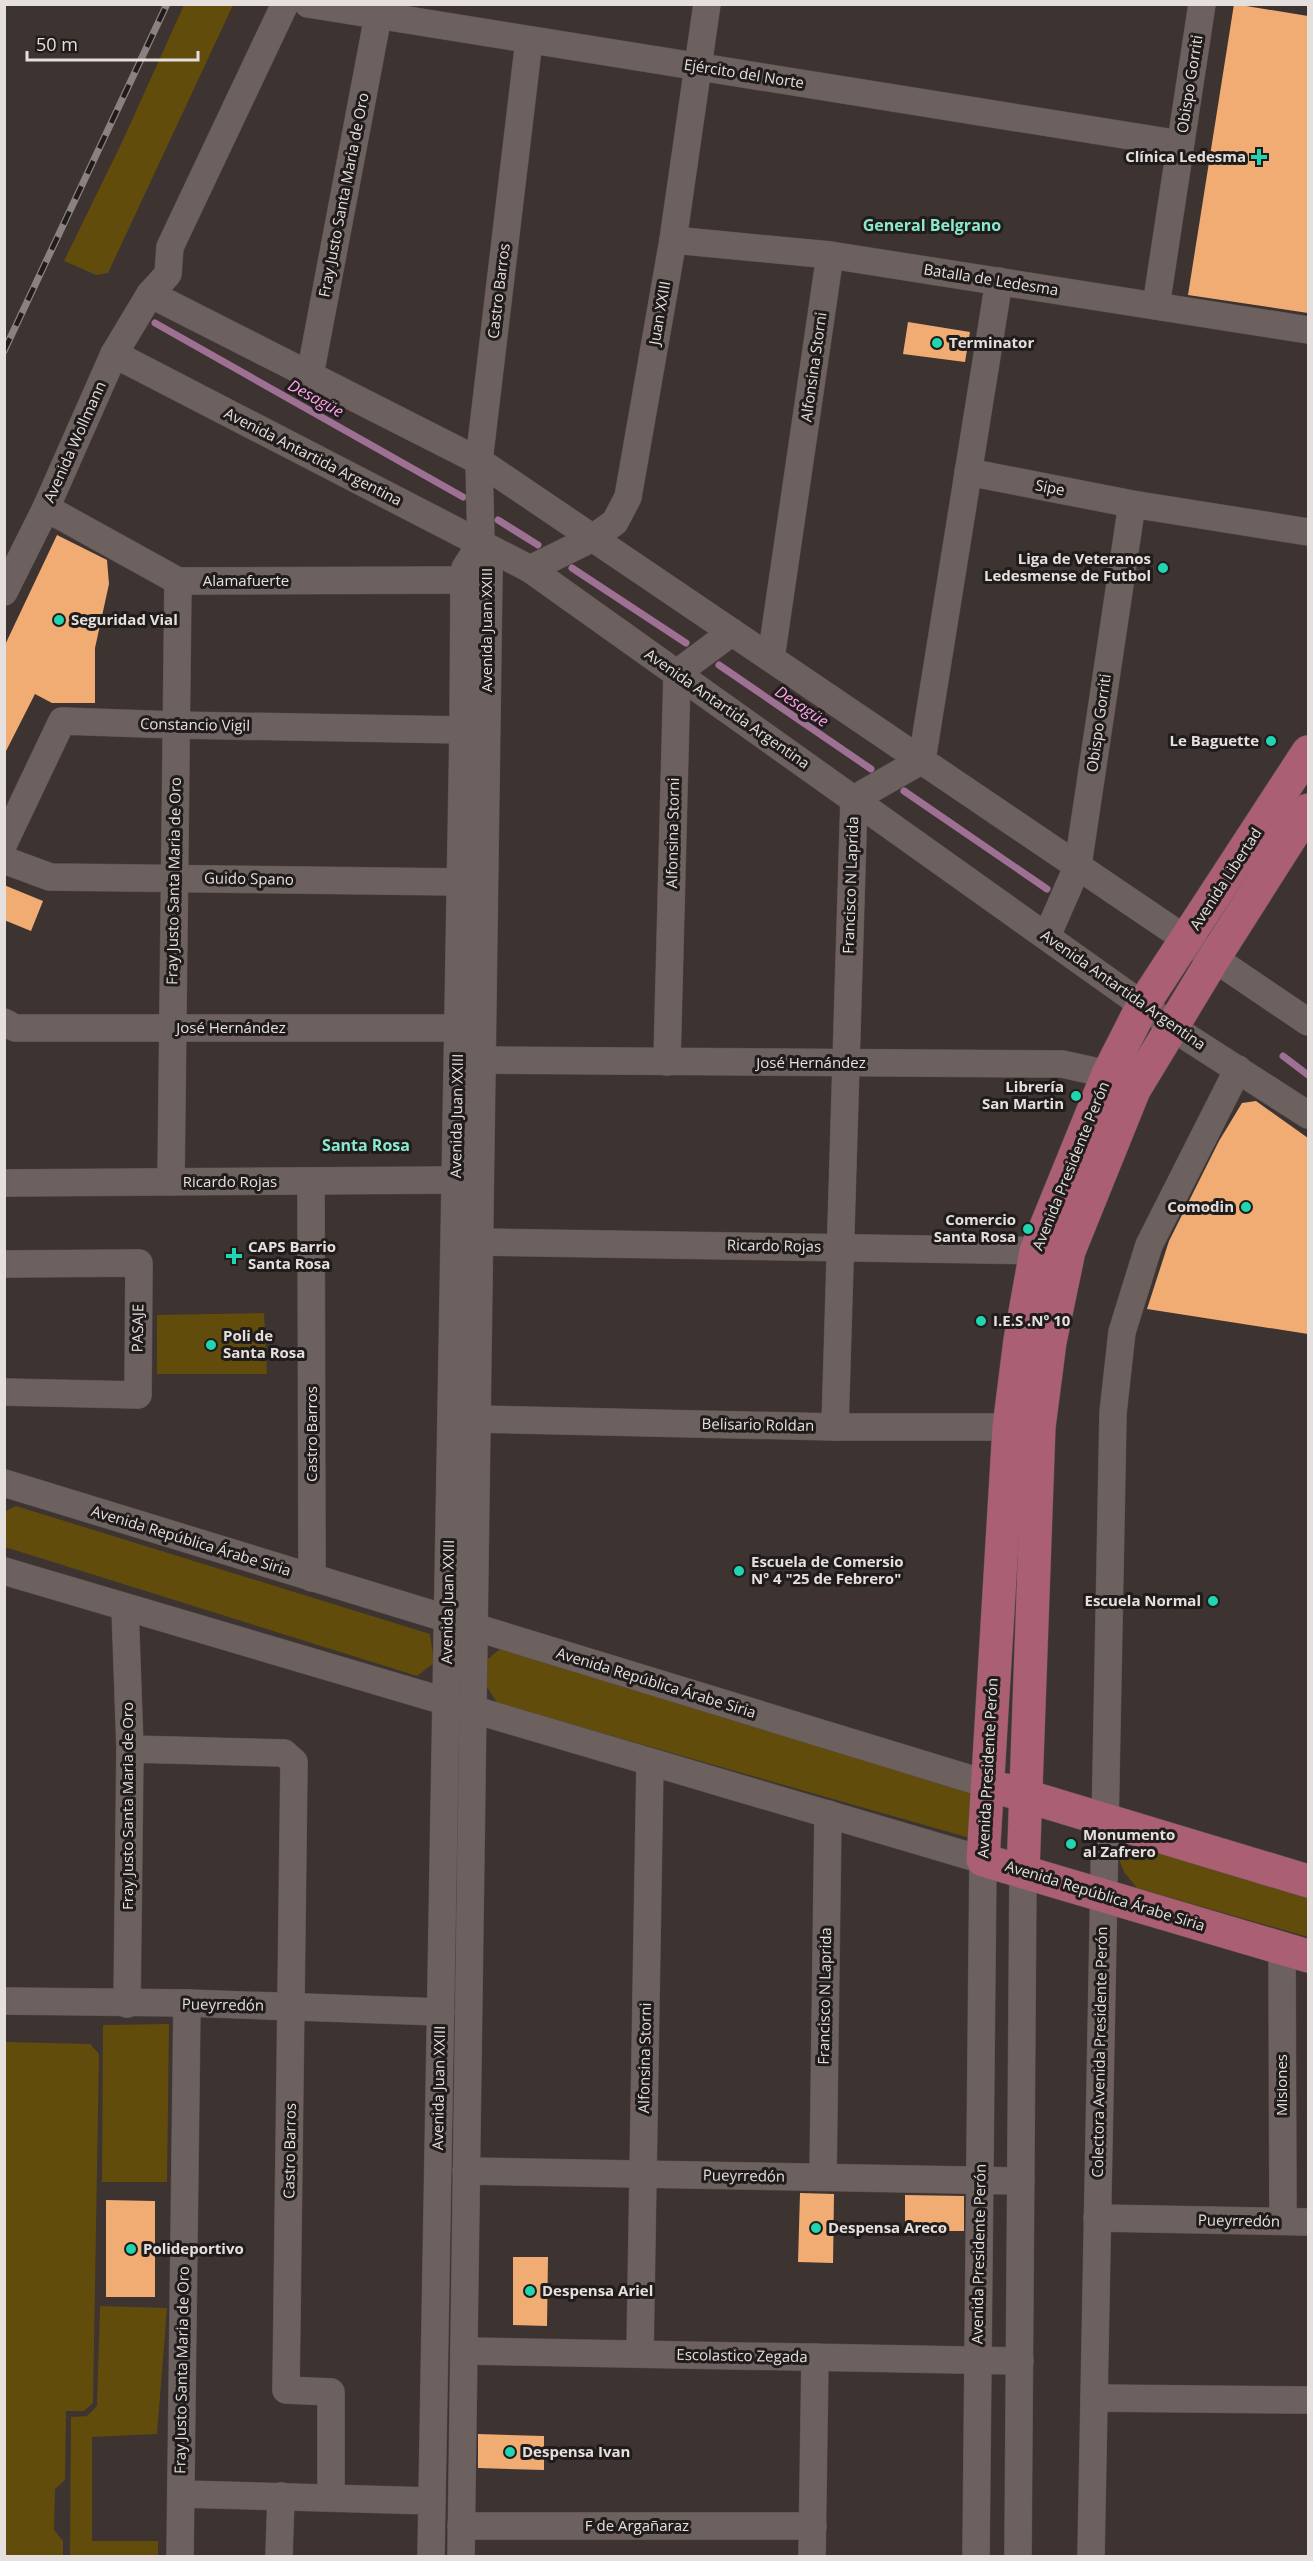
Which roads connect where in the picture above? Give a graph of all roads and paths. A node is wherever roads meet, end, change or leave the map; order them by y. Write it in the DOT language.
graph roads {
  1 [pos="265,4"];
  2 [pos="285,4"];
  3 [pos="308,4"];
  4 [pos="707,4"];
  5 [pos="1202,4"];
  6 [pos="378,16"];
  7 [pos="529,40"];
  8 [pos="698,67"];
  9 [pos="1180,144"];
  10 [pos="673,240"];
  11 [pos="830,255"];
  12 [pos="999,280"];
  13 [pos="150,294"];
  14 [pos="1156,306"];
  15 [pos="1308,330"];
  16 [pos="114,354"];
  17 [pos="310,375"];
  18 [pos="479,461"];
  19 [pos="968,472"];
  20 [pos="1132,504"];
  21 [pos="46,508"];
  22 [pos="1308,532"];
  23 [pos="593,538"];
  24 [pos="481,543"];
  25 [pos="530,569"];
  26 [pos="464,580"];
  27 [pos="178,581"];
  28 [pos="4,592"];
  29 [pos="732,632"];
  30 [pos="771,658"];
  31 [pos="677,673"];
  32 [pos="176,725"];
  33 [pos="464,730"];
  34 [pos="1308,752"];
  35 [pos="922,760"];
  36 [pos="854,799"];
  37 [pos="1308,810"];
  38 [pos="4,843"];
  39 [pos="4,860"];
  40 [pos="1078,866"];
  41 [pos="175,878"];
  42 [pos="461,882"];
  43 [pos="1047,936"];
  44 [pos="1186,939"];
  45 [pos="1214,958"];
  46 [pos="1143,1005"];
  47 [pos="4,1022"];
  48 [pos="1308,1022"];
  49 [pos="1172,1026"];
  50 [pos="173,1028"];
  51 [pos="458,1028"];
  52 [pos="482,1060"];
  53 [pos="668,1062"];
  54 [pos="846,1064"];
  55 [pos="1238,1069"];
  56 [pos="1121,1082"];
  57 [pos="1308,1115"];
  58 [pos="456,1180"];
  59 [pos="171,1182"];
  60 [pos="311,1182"];
  61 [pos="4,1183"];
  62 [pos="479,1242"];
  63 [pos="840,1247"];
  64 [pos="1036,1251"];
  65 [pos="1069,1251"];
  66 [pos="4,1264"];
  67 [pos="4,1392"];
  68 [pos="477,1419"];
  69 [pos="835,1427"];
  70 [pos="1024,1427"];
  71 [pos="4,1483"];
  72 [pos="4,1571"];
  73 [pos="312,1578"];
  74 [pos="125,1607"];
  75 [pos="448,1620"];
  76 [pos="474,1628"];
  77 [pos="446,1702"];
  78 [pos="472,1710"];
  79 [pos="130,1749"];
  80 [pos="650,1762"];
  81 [pos="987,1784"];
  82 [pos="1026,1796"];
  83 [pos="828,1814"];
  84 [pos="1104,1820"];
  85 [pos="983,1860"];
  86 [pos="1023,1872"];
  87 [pos="1308,1881"];
  88 [pos="1103,1895"];
  89 [pos="1295,1952"];
  90 [pos="4,2001"];
  91 [pos="187,2003"];
  92 [pos="127,2004"];
  93 [pos="292,2006"];
  94 [pos="441,2012"];
  95 [pos="466,2171"];
  96 [pos="643,2174"];
  97 [pos="823,2177"];
  98 [pos="980,2180"];
  99 [pos="1021,2181"];
  100 [pos="1097,2218"];
  101 [pos="1296,2222"];
  102 [pos="464,2351"];
  103 [pos="640,2354"];
  104 [pos="815,2357"];
  105 [pos="978,2360"];
  106 [pos="1020,2361"];
  107 [pos="1094,2398"];
  108 [pos="1308,2400"];
  109 [pos="181,2494"];
  110 [pos="281,2496"];
  111 [pos="331,2497"];
  112 [pos="432,2501"];
  113 [pos="461,2526"];
  114 [pos="813,2526"];
  115 [pos="180,2556"];
  116 [pos="279,2556"];
  117 [pos="431,2556"];
  118 [pos="460,2556"];
  119 [pos="812,2556"];
  120 [pos="976,2556"];
  121 [pos="1018,2556"];
  122 [pos="1091,2556"];
  1 -- 13 [label="street, Avenida Wollmann"];
  2 -- 13 [label="street, Avenida Wollmann"];
  3 -- 6 [label="street, Ejército del Norte"];
  4 -- 8 [label="street, Juan XXIII"];
  5 -- 9 [label="street, Obispo Gorriti"];
  6 -- 7 [label="street, Ejército del Norte"];
  6 -- 17 [label="street, Fray Justo Santa Maria de Oro"];
  7 -- 8 [label="street, Ejército del Norte"];
  7 -- 18 [label="street, Castro Barros"];
  8 -- 9 [label="street, Ejército del Norte"];
  8 -- 10 [label="street, Juan XXIII"];
  9 -- 14 [label="street, Obispo Gorriti"];
  10 -- 11 [label="street, Batalla de Ledesma"];
  10 -- 23 [label="street, Juan XXIII"];
  11 -- 12 [label="street, Batalla de Ledesma"];
  11 -- 30 [label="street, Alfonsina Storni"];
  12 -- 14 [label="street, Batalla de Ledesma"];
  12 -- 19 [label="street"];
  13 -- 16 [label="street, Avenida Wollmann"];
  13 -- 17 [label="street"];
  14 -- 15 [label="street, Batalla de Ledesma"];
  16 -- 21 [label="street, Avenida Wollmann"];
  16 -- 24 [label="street, Avenida Antartida Argentina"];
  17 -- 18 [label="street"];
  18 -- 23 [label="street"];
  18 -- 24 [label="street, Castro Barros"];
  19 -- 20 [label="street, Sipe"];
  19 -- 35 [label="street"];
  20 -- 22 [label="street, Sipe"];
  20 -- 40 [label="street, Obispo Gorriti"];
  21 -- 27 [label="street, Alamafuerte"];
  21 -- 28 [label="street, Avenida Wollmann"];
  23 -- 25 [label="street, Juan XXIII"];
  23 -- 29 [label="street"];
  24 -- 25 [label="street, Avenida Antartida Argentina"];
  24 -- 26 [label="street, Avenida Juan XXIII"];
  24 -- 52 [label="street, Avenida Juan XXIII"];
  25 -- 31 [label="street, Avenida Antartida Argentina"];
  26 -- 27 [label="street, Alamafuerte"];
  26 -- 33 [label="street, Avenida Juan XXIII"];
  27 -- 32 [label="street, Fray Justo Santa Maria de Oro"];
  29 -- 30 [label="street"];
  29 -- 31 [label="street"];
  30 -- 35 [label="street"];
  31 -- 36 [label="street, Avenida Antartida Argentina"];
  31 -- 53 [label="street, Alfonsina Storni"];
  32 -- 33 [label="street, Constancio Vigil"];
  32 -- 38 [label="street, Constancio Vigil"];
  32 -- 41 [label="street, Fray Justo Santa Maria de Oro"];
  33 -- 42 [label="street, Avenida Juan XXIII"];
  34 -- 44 [label="main road, Avenida Libertad"];
  35 -- 36 [label="street, Francisco N Laprida"];
  35 -- 40 [label="street"];
  36 -- 43 [label="street, Avenida Antartida Argentina"];
  36 -- 54 [label="street, Francisco N Laprida"];
  37 -- 45 [label="main road"];
  39 -- 41 [label="street, Guido Spano"];
  40 -- 43 [label="street, Obispo Gorriti"];
  40 -- 44 [label="street"];
  41 -- 42 [label="street, Guido Spano"];
  41 -- 50 [label="street, Fray Justo Santa Maria de Oro"];
  42 -- 51 [label="street, Avenida Juan XXIII"];
  43 -- 46 [label="street, Avenida Antartida Argentina"];
  44 -- 45 [label="street"];
  44 -- 46 [label="main road, Avenida Libertad"];
  45 -- 48 [label="street"];
  45 -- 49 [label="main road"];
  46 -- 49 [label="street, Avenida Antartida Argentina"];
  46 -- 56 [label="main road, Avenida Presidente Perón"];
  47 -- 50 [label="street, José Hernández"];
  49 -- 55 [label="street, Avenida Antartida Argentina"];
  49 -- 56 [label="main road, Avenida Presidente Perón"];
  50 -- 51 [label="street, José Hernández"];
  50 -- 59 [label="street, Fray Justo Santa Maria de Oro"];
  51 -- 58 [label="street, Avenida Juan XXIII"];
  52 -- 53 [label="street, José Hernández"];
  52 -- 62 [label="street, Avenida Juan XXIII"];
  53 -- 54 [label="street, José Hernández"];
  54 -- 56 [label="street, José Hernández"];
  54 -- 63 [label="street, Francisco N Laprida"];
  55 -- 57 [label="street, Avenida Antartida Argentina"];
  55 -- 84 [label="street, Colectora Avenida Presidente Perón"];
  56 -- 64 [label="main road, Avenida Presidente Perón"];
  56 -- 65 [label="main road, Avenida Presidente Perón"];
  58 -- 60 [label="street, Ricardo Rojas"];
  58 -- 75 [label="street, Avenida Juan XXIII"];
  59 -- 60 [label="street, Ricardo Rojas"];
  59 -- 61 [label="street, Ricardo Rojas"];
  60 -- 73 [label="street, Castro Barros"];
  62 -- 63 [label="street, Ricardo Rojas"];
  62 -- 68 [label="street, Avenida Juan XXIII"];
  63 -- 64 [label="street, Ricardo Rojas"];
  63 -- 69 [label="street, Francisco N Laprida"];
  64 -- 65 [label="street, Ricardo Rojas"];
  64 -- 70 [label="main road, Avenida Presidente Perón"];
  65 -- 70 [label="main road, Avenida Presidente Perón"];
  66 -- 67 [label="street, PASAJE"];
  68 -- 69 [label="street, Belisario Roldan"];
  68 -- 76 [label="street, Avenida Juan XXIII"];
  69 -- 70 [label="street, Belisario Roldan"];
  70 -- 81 [label="main road, Avenida Presidente Perón"];
  70 -- 82 [label="main road, Avenida Presidente Perón"];
  71 -- 73 [label="street, Avenida República Árabe Siria"];
  72 -- 74 [label="street, Avenida República Árabe Siria"];
  73 -- 75 [label="street, Avenida República Árabe Siria"];
  74 -- 77 [label="street, Avenida República Árabe Siria"];
  74 -- 79 [label="street, Fray Justo Santa Maria de Oro"];
  75 -- 76 [label="street, Avenida República Árabe Siria"];
  75 -- 77 [label="street, Avenida Juan XXIII"];
  76 -- 78 [label="street, Avenida Juan XXIII"];
  76 -- 81 [label="street, Avenida República Árabe Siria"];
  77 -- 78 [label="street, Avenida República Árabe Siria"];
  77 -- 94 [label="street, Avenida Juan XXIII"];
  78 -- 80 [label="street, Avenida República Árabe Siria"];
  78 -- 95 [label="street, Avenida Juan XXIII"];
  79 -- 92 [label="street, Fray Justo Santa Maria de Oro"];
  79 -- 93 [label="street, Castro Barros"];
  80 -- 83 [label="street, Avenida República Árabe Siria"];
  80 -- 96 [label="street, Alfonsina Storni"];
  81 -- 82 [label="main road, Avenida República Árabe Siria"];
  81 -- 85 [label="main road, Avenida Presidente Perón"];
  82 -- 84 [label="main road, Avenida República Árabe Siria"];
  82 -- 86 [label="main road, Avenida Presidente Perón"];
  83 -- 85 [label="street, Avenida República Árabe Siria"];
  83 -- 97 [label="street, Francisco N Laprida"];
  84 -- 87 [label="main road, Avenida República Árabe Siria"];
  84 -- 88 [label="street, Colectora Avenida Presidente Perón"];
  85 -- 86 [label="main road, Avenida República Árabe Siria"];
  85 -- 98 [label="street, Avenida Presidente Perón"];
  86 -- 88 [label="main road, Avenida República Árabe Siria"];
  86 -- 99 [label="street, Avenida Presidente Perón"];
  88 -- 89 [label="main road, Avenida República Árabe Siria"];
  88 -- 100 [label="street, Colectora Avenida Presidente Perón"];
  89 -- 101 [label="street, Misiones"];
  90 -- 92 [label="street, Pueyrredón"];
  91 -- 92 [label="street, Pueyrredón"];
  91 -- 93 [label="street, Pueyrredón"];
  91 -- 109 [label="street, Fray Justo Santa Maria de Oro"];
  93 -- 94 [label="street, Pueyrredón"];
  93 -- 111 [label="street, Castro Barros"];
  94 -- 112 [label="street, Avenida Juan XXIII"];
  95 -- 96 [label="street, Pueyrredón"];
  95 -- 102 [label="street, Avenida Juan XXIII"];
  96 -- 97 [label="street, Pueyrredón"];
  96 -- 103 [label="street, Alfonsina Storni"];
  97 -- 98 [label="street, Pueyrredón"];
  98 -- 99 [label="street, Pueyrredón"];
  98 -- 105 [label="street, Avenida Presidente Perón"];
  99 -- 106 [label="street, Avenida Presidente Perón"];
  100 -- 101 [label="street, Pueyrredón"];
  100 -- 107 [label="street, Colectora Avenida Presidente Perón"];
  102 -- 103 [label="street, Escolastico Zegada"];
  102 -- 113 [label="street, Avenida Juan XXIII"];
  103 -- 104 [label="street, Escolastico Zegada"];
  104 -- 105 [label="street, Escolastico Zegada"];
  104 -- 114 [label="street"];
  105 -- 106 [label="street, Escolastico Zegada"];
  105 -- 120 [label="street, Avenida Presidente Perón"];
  106 -- 121 [label="street, Avenida Presidente Perón"];
  107 -- 108 [label="street"];
  107 -- 122 [label="street, Colectora Avenida Presidente Perón"];
  109 -- 110 [label="street"];
  109 -- 115 [label="street, Fray Justo Santa Maria de Oro"];
  110 -- 111 [label="street"];
  110 -- 116 [label="street"];
  111 -- 112 [label="street"];
  112 -- 117 [label="street, Avenida Juan XXIII"];
  113 -- 114 [label="street, F de Argañaraz"];
  113 -- 118 [label="street, Avenida Juan XXIII"];
  114 -- 119 [label="street"];
}
